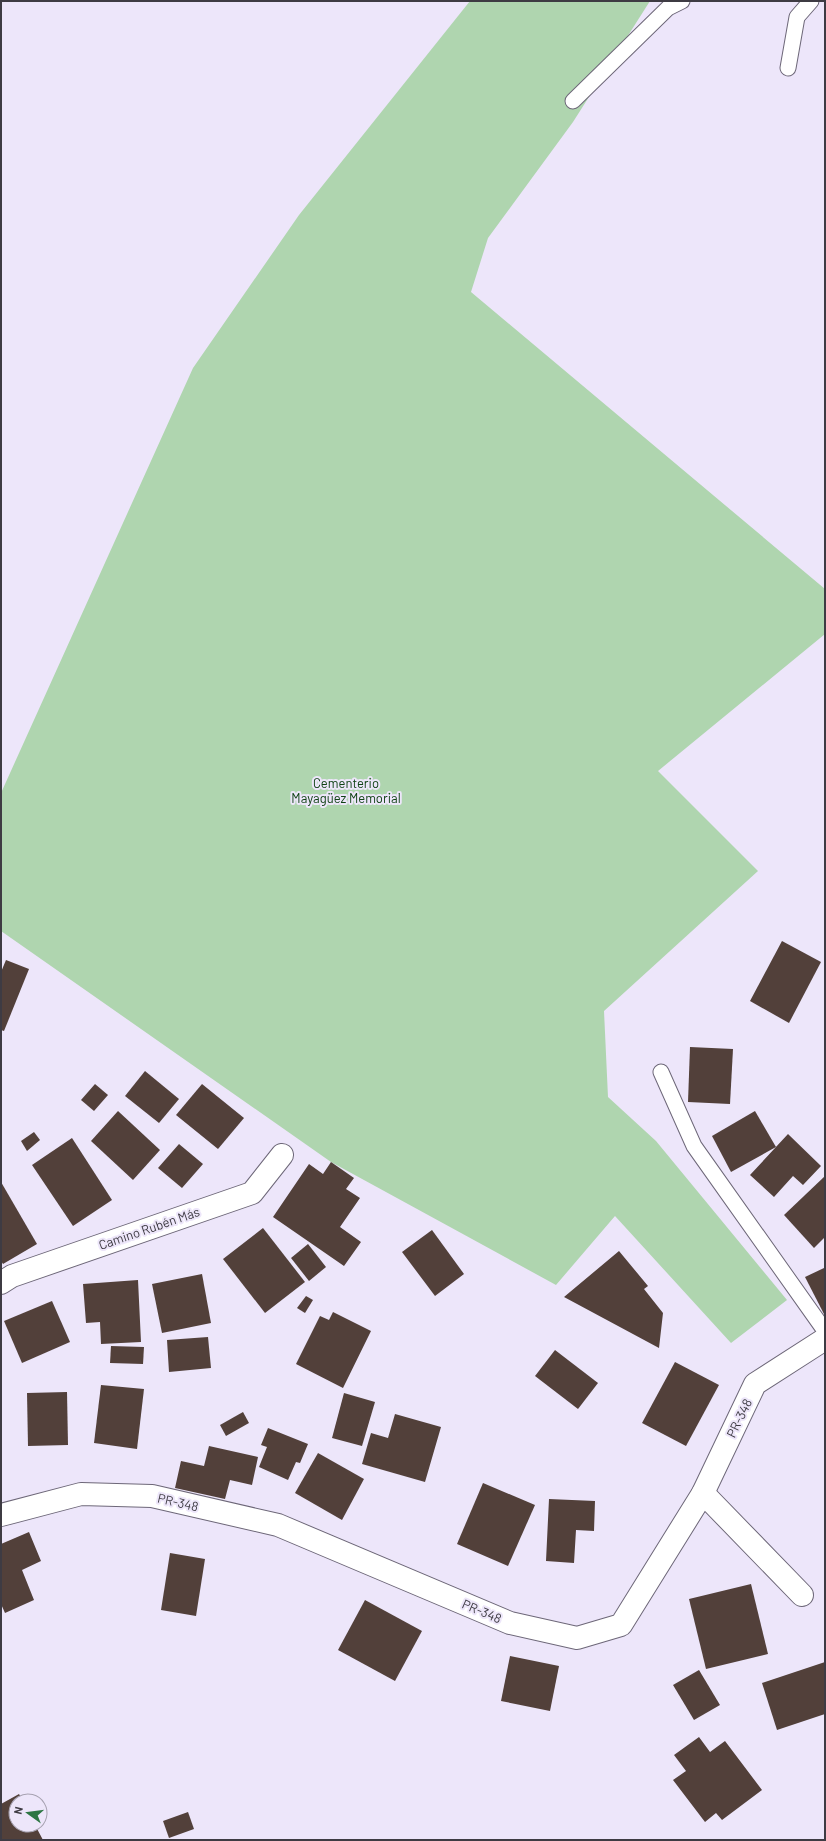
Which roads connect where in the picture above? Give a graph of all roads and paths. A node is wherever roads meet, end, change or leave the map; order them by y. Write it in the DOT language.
graph roads {
  1 [pos="682,1"];
  2 [pos="811,1"];
  3 [pos="788,68"];
  4 [pos="573,101"];
  5 [pos="661,1072"];
  6 [pos="282,1155"];
  7 [pos="1,1283"];
  8 [pos="825,1331"];
  9 [pos="825,1339"];
  10 [pos="703,1492"];
  11 [pos="1,1515"];
  12 [pos="802,1595"];
  1 -- 4 [label="lane"];
  2 -- 3 [label="lane"];
  5 -- 8 [label="lane"];
  6 -- 7 [label="street, Camino Rubén Más"];
  9 -- 10 [label="street, PR-348 / PR-348"];
  10 -- 11 [label="street, PR-348 / PR-348"];
  10 -- 12 [label="street"];
}
